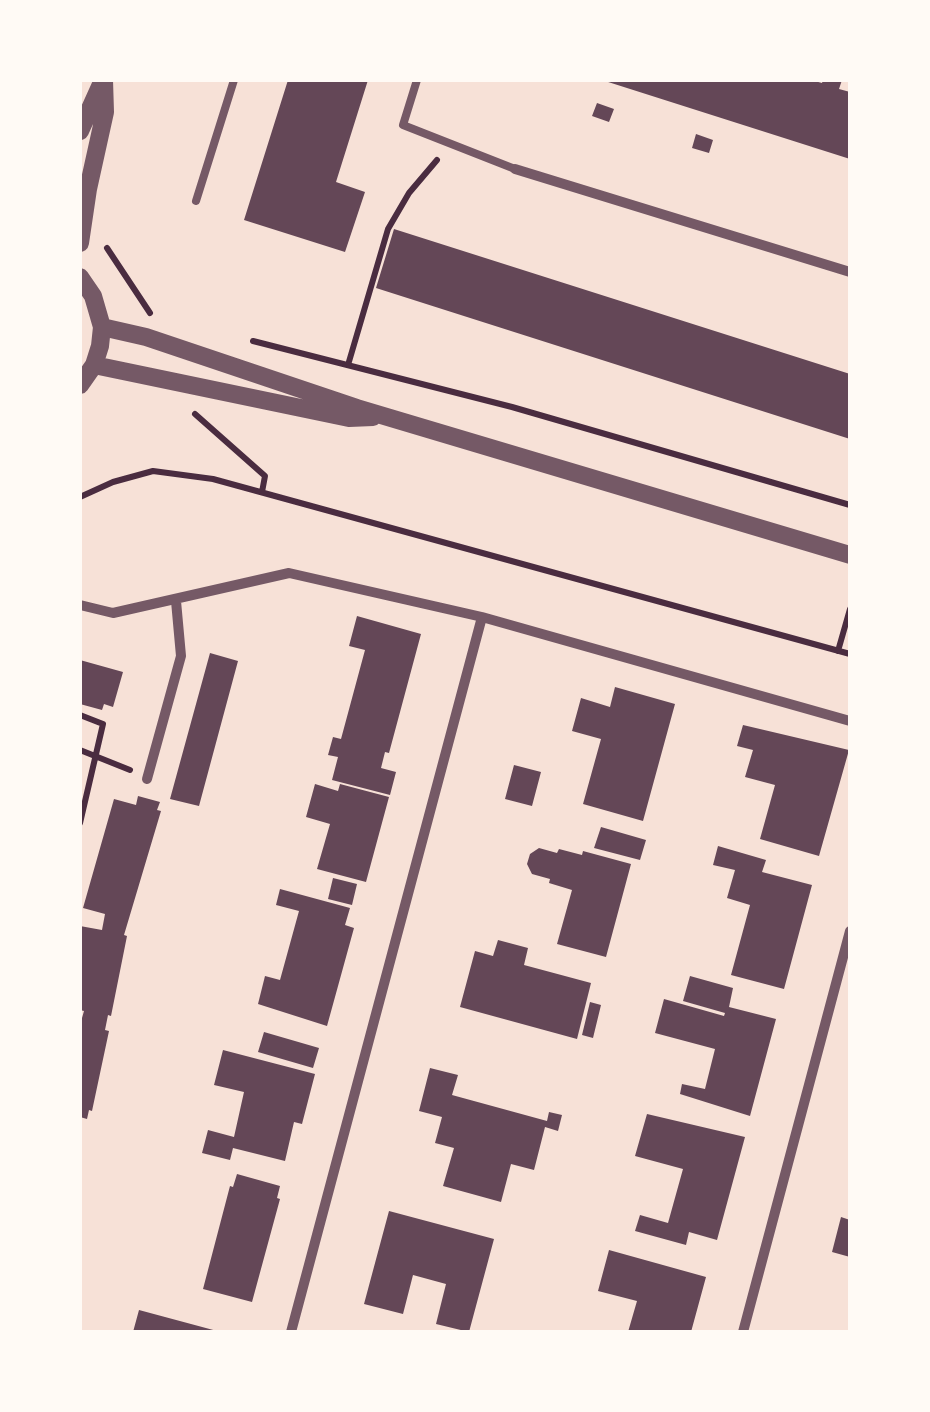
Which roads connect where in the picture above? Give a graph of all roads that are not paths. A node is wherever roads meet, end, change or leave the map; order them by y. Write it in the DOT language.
graph roads {
  1 [pos="104,80"];
  2 [pos="234,80"];
  3 [pos="417,80"];
  4 [pos="80,131"];
  5 [pos="515,169"];
  6 [pos="196,201"];
  7 [pos="80,243"];
  8 [pos="80,255"];
  9 [pos="850,272"];
  10 [pos="80,278"];
  11 [pos="102,327"];
  12 [pos="94,365"];
  13 [pos="80,385"];
  14 [pos="388,417"];
  15 [pos="850,555"];
  16 [pos="176,601"];
  17 [pos="80,604"];
  18 [pos="482,617"];
  19 [pos="850,721"];
  20 [pos="147,779"];
  21 [pos="850,931"];
  22 [pos="291,1332"];
  23 [pos="743,1332"];
  1 -- 4 [label="street"];
  1 -- 7 [label="street"];
  2 -- 6 [label="lane"];
  3 -- 5 [label="lane"];
  5 -- 9 [label="street"];
  8 -- 10 [label="street"];
  10 -- 11 [label="street"];
  11 -- 12 [label="street"];
  11 -- 14 [label="street"];
  12 -- 13 [label="street"];
  12 -- 14 [label="street"];
  14 -- 15 [label="street"];
  16 -- 17 [label="street"];
  16 -- 18 [label="street"];
  16 -- 20 [label="street"];
  18 -- 19 [label="street"];
  18 -- 22 [label="street"];
  21 -- 23 [label="street"];
}
